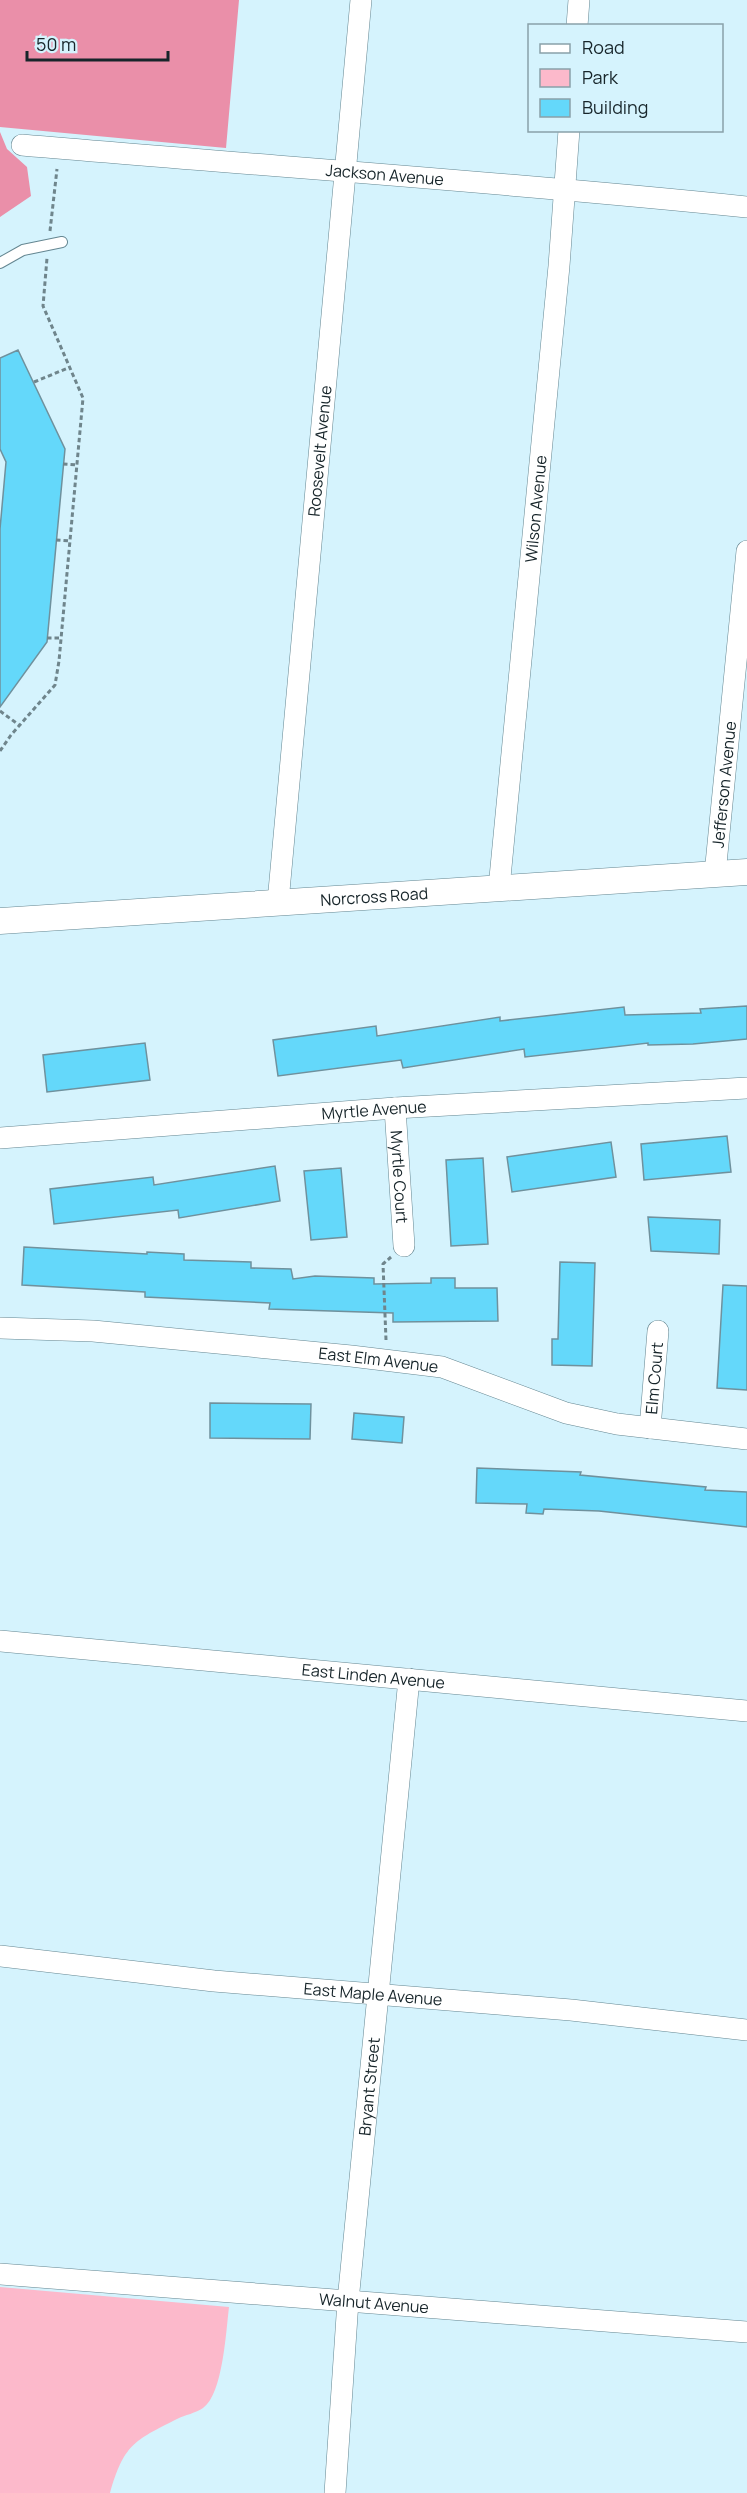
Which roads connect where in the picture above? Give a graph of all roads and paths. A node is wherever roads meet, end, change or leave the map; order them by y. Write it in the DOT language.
graph roads {
  1 [pos="361,0"];
  2 [pos="579,0"];
  3 [pos="577,24"];
  4 [pos="569,132"];
  5 [pos="22,145"];
  6 [pos="58,164"];
  7 [pos="345,172"];
  8 [pos="565,188"];
  9 [pos="747,207"];
  10 [pos="62,242"];
  11 [pos="49,244"];
  12 [pos="0,263"];
  13 [pos="68,368"];
  14 [pos="34,382"];
  15 [pos="63,464"];
  16 [pos="77,465"];
  17 [pos="56,540"];
  18 [pos="70,541"];
  19 [pos="747,551"];
  20 [pos="47,638"];
  21 [pos="61,638"];
  22 [pos="0,711"];
  23 [pos="19,725"];
  24 [pos="0,751"];
  25 [pos="747,872"];
  26 [pos="715,874"];
  27 [pos="499,888"];
  28 [pos="278,902"];
  29 [pos="0,921"];
  30 [pos="747,1088"];
  31 [pos="395,1108"];
  32 [pos="0,1137"];
  33 [pos="404,1246"];
  34 [pos="0,1328"];
  35 [pos="658,1331"];
  36 [pos="387,1360"];
  37 [pos="650,1428"];
  38 [pos="747,1439"];
  39 [pos="0,1641"];
  40 [pos="409,1679"];
  41 [pos="747,1711"];
  42 [pos="0,1956"];
  43 [pos="376,1994"];
  44 [pos="747,2030"];
  45 [pos="0,2274"];
  46 [pos="348,2301"];
  47 [pos="747,2332"];
  48 [pos="335,2493"];
  1 -- 7 [label="street, Roosevelt Avenue"];
  2 -- 3 [label="street"];
  4 -- 8 [label="street, Wilson Avenue"];
  5 -- 7 [label="street, Jackson Avenue"];
  6 -- 11 [label="path"];
  7 -- 8 [label="street, Jackson Avenue"];
  7 -- 28 [label="street, Roosevelt Avenue"];
  8 -- 9 [label="street, Jackson Avenue"];
  8 -- 27 [label="street, Wilson Avenue"];
  10 -- 11 [label="lane"];
  11 -- 12 [label="lane"];
  11 -- 13 [label="path"];
  13 -- 14 [label="path"];
  13 -- 16 [label="path"];
  15 -- 16 [label="path"];
  16 -- 18 [label="path"];
  17 -- 18 [label="path"];
  18 -- 21 [label="path"];
  19 -- 26 [label="street, Jefferson Avenue"];
  20 -- 21 [label="path"];
  21 -- 23 [label="path"];
  22 -- 23 [label="path"];
  23 -- 24 [label="path"];
  25 -- 26 [label="street, Norcross Road"];
  26 -- 27 [label="street, Norcross Road"];
  27 -- 28 [label="street, Norcross Road"];
  28 -- 29 [label="street, Norcross Road"];
  30 -- 31 [label="street, Myrtle Avenue"];
  31 -- 32 [label="street, Myrtle Avenue"];
  31 -- 33 [label="street, Myrtle Court"];
  33 -- 36 [label="path"];
  34 -- 36 [label="street, East Elm Avenue"];
  35 -- 37 [label="street, Elm Court"];
  36 -- 37 [label="street, East Elm Avenue"];
  37 -- 38 [label="street, East Elm Avenue"];
  39 -- 40 [label="street, East Linden Avenue"];
  40 -- 41 [label="street, East Linden Avenue"];
  40 -- 43 [label="street, Bryant Street"];
  42 -- 43 [label="street, East Maple Avenue"];
  43 -- 44 [label="street, East Maple Avenue"];
  43 -- 46 [label="street, Bryant Street"];
  45 -- 46 [label="street, Walnut Avenue"];
  46 -- 47 [label="street, Walnut Avenue"];
  46 -- 48 [label="street, Bryant Street"];
}
